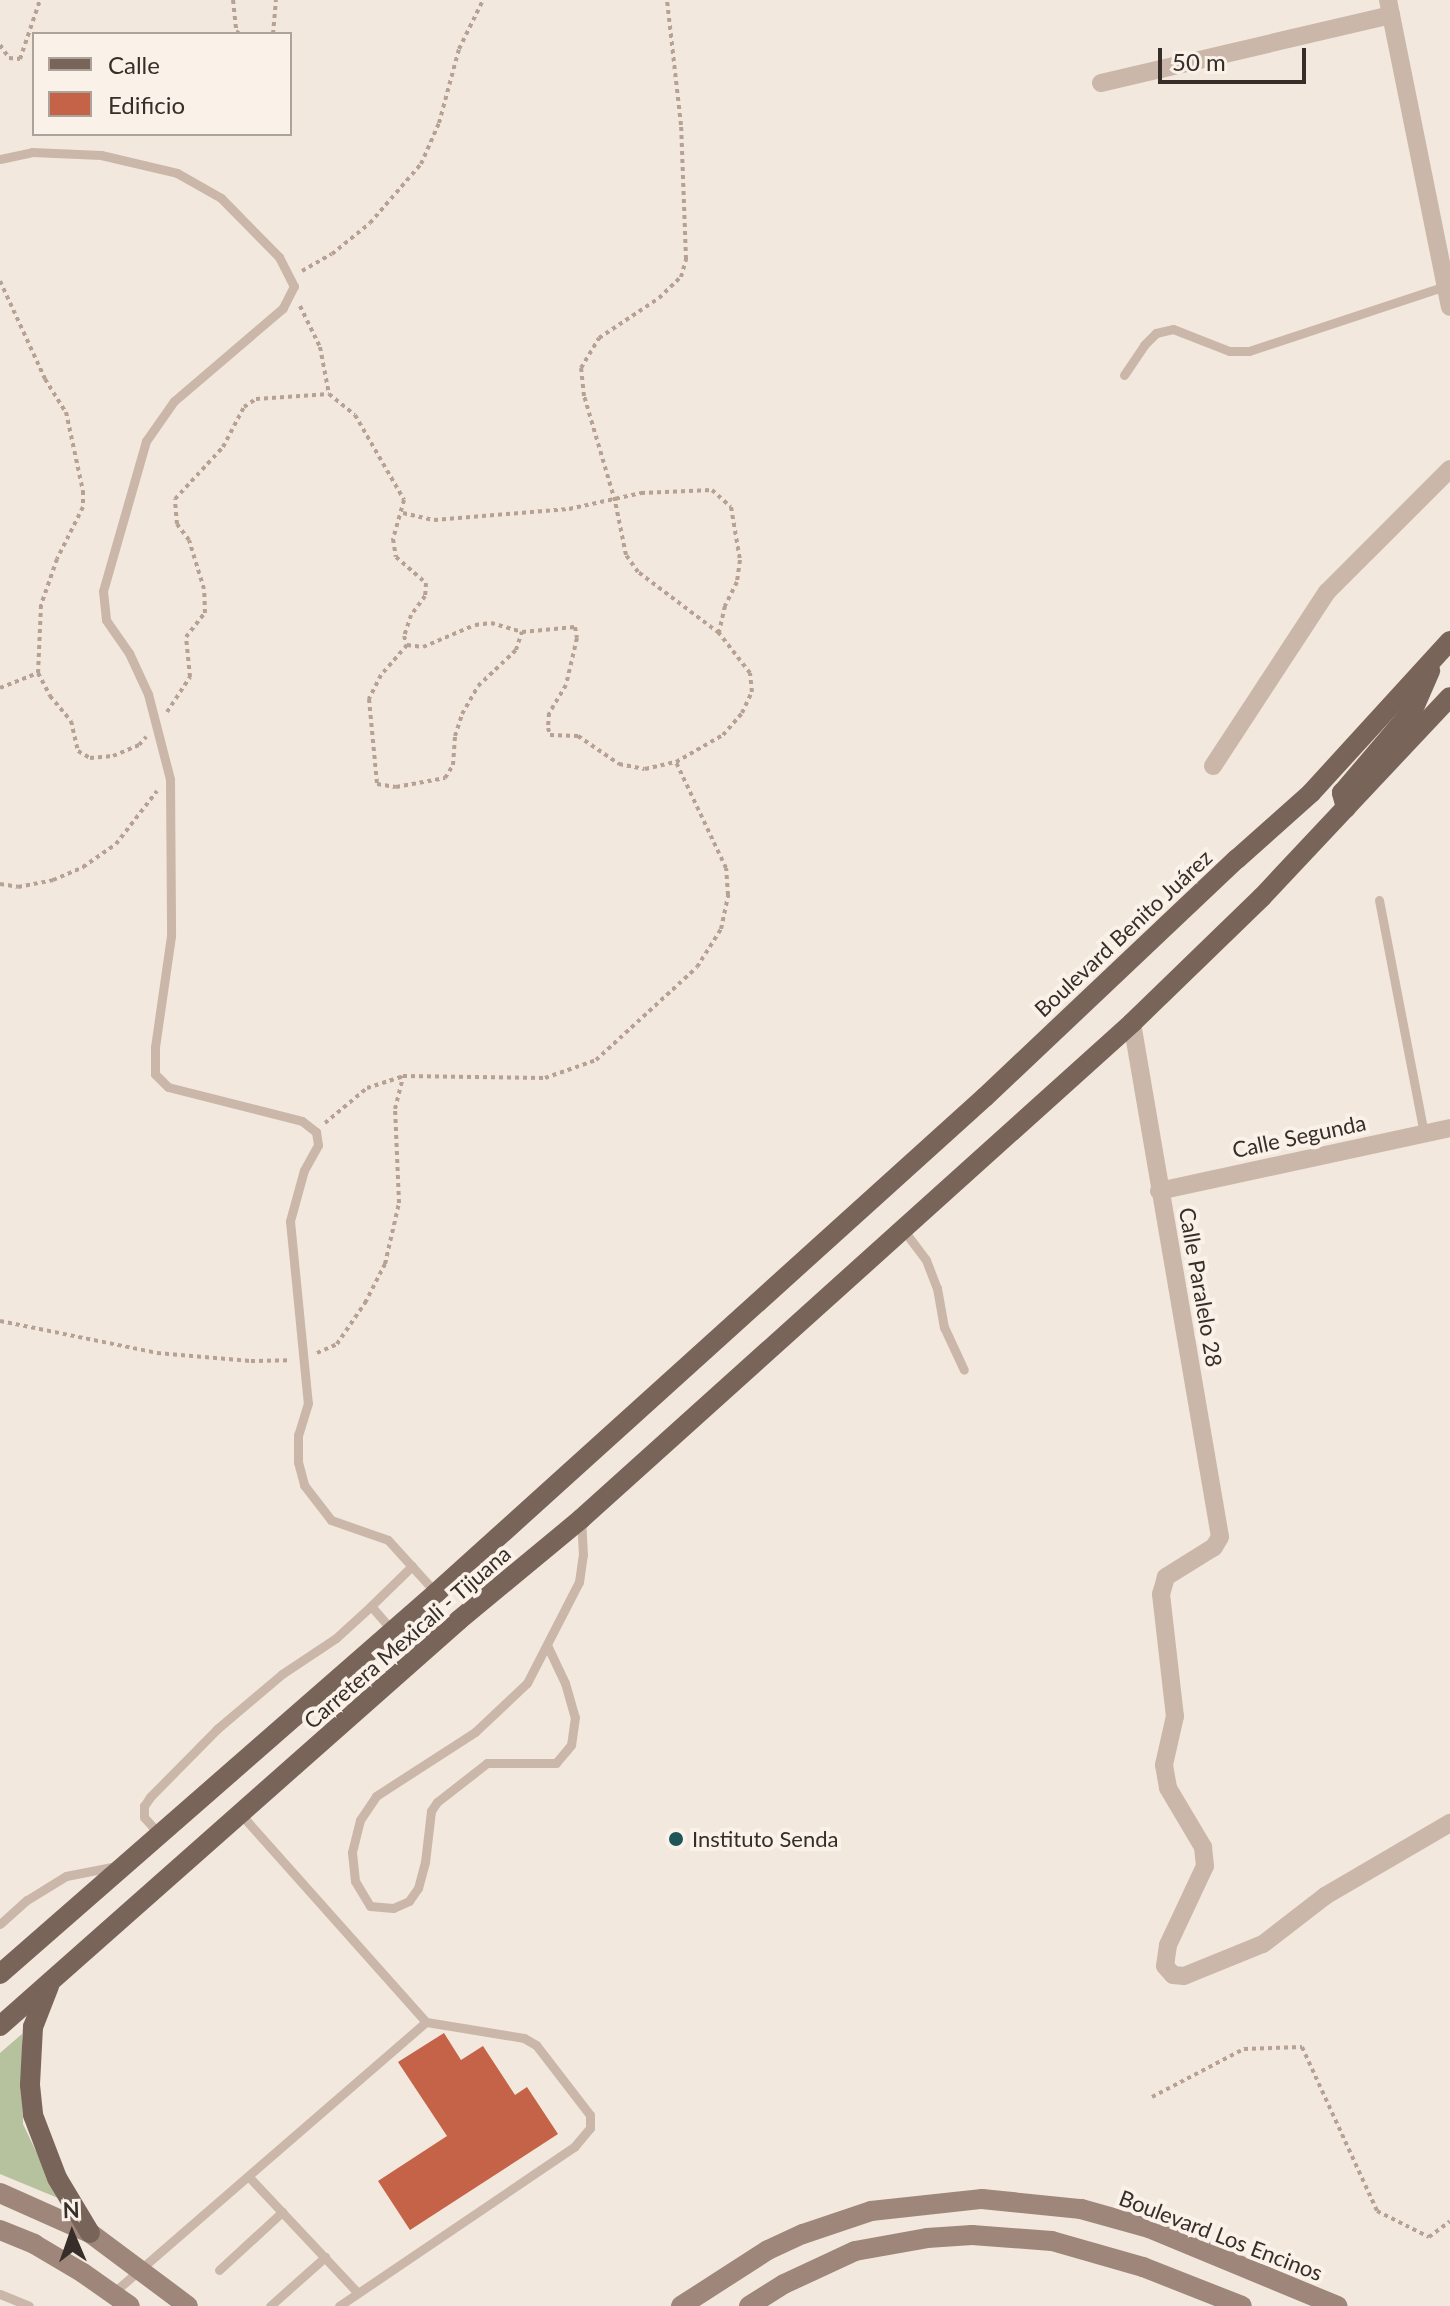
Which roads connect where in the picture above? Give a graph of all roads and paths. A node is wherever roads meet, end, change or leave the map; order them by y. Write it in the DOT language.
graph roads {
  1 [pos="40,0"];
  2 [pos="233,0"];
  3 [pos="276,0"];
  4 [pos="483,0"];
  5 [pos="667,0"];
  6 [pos="1390,8"];
  7 [pos="237,32"];
  8 [pos="273,32"];
  9 [pos="0,45"];
  10 [pos="1101,83"];
  11 [pos="0,159"];
  12 [pos="288,276"];
  13 [pos="0,281"];
  14 [pos="1445,286"];
  15 [pos="290,293"];
  16 [pos="1450,307"];
  17 [pos="1124,375"];
  18 [pos="329,394"];
  19 [pos="1450,469"];
  20 [pos="615,501"];
  21 [pos="403,513"];
  22 [pos="522,632"];
  23 [pos="719,633"];
  24 [pos="1450,641"];
  25 [pos="407,645"];
  26 [pos="1433,660"];
  27 [pos="38,673"];
  28 [pos="0,688"];
  29 [pos="1450,697"];
  30 [pos="157,725"];
  31 [pos="676,762"];
  32 [pos="1213,766"];
  33 [pos="170,779"];
  34 [pos="1346,808"];
  35 [pos="0,884"];
  36 [pos="1379,900"];
  37 [pos="1132,1023"];
  38 [pos="403,1076"];
  39 [pos="1450,1128"];
  40 [pos="316,1132"];
  41 [pos="1424,1133"];
  42 [pos="1159,1191"];
  43 [pos="902,1228"];
  44 [pos="817,1248"];
  45 [pos="0,1321"];
  46 [pos="301,1360"];
  47 [pos="964,1370"];
  48 [pos="581,1519"];
  49 [pos="412,1566"];
  50 [pos="436,1593"];
  51 [pos="371,1606"];
  52 [pos="394,1630"];
  53 [pos="547,1645"];
  54 [pos="417,1659"];
  55 [pos="241,1814"];
  56 [pos="1450,1823"];
  57 [pos="161,1836"];
  58 [pos="128,1864"];
  59 [pos="0,1924"];
  60 [pos="0,1974"];
  61 [pos="50,1984"];
  62 [pos="426,2022"];
  63 [pos="0,2026"];
  64 [pos="1152,2097"];
  65 [pos="249,2177"];
  66 [pos="0,2193"];
  67 [pos="282,2212"];
  68 [pos="1450,2221"];
  69 [pos="0,2230"];
  70 [pos="90,2233"];
  71 [pos="325,2257"];
  72 [pos="143,2270"];
  73 [pos="219,2270"];
  74 [pos="358,2293"];
  75 [pos="0,2294"];
  76 [pos="121,2300"];
  77 [pos="29,2306"];
  78 [pos="188,2306"];
  79 [pos="270,2306"];
  80 [pos="339,2306"];
  81 [pos="681,2306"];
  82 [pos="749,2306"];
  83 [pos="1242,2306"];
  84 [pos="1337,2306"];
  1 -- 9 [label="path"];
  2 -- 7 [label="path"];
  3 -- 8 [label="path"];
  4 -- 12 [label="path"];
  5 -- 20 [label="path"];
  6 -- 10 [label="street"];
  6 -- 14 [label="street"];
  11 -- 12 [label="lane"];
  12 -- 15 [label="lane"];
  13 -- 27 [label="path"];
  14 -- 16 [label="street"];
  14 -- 17 [label="lane"];
  15 -- 18 [label="path"];
  15 -- 30 [label="lane"];
  18 -- 21 [label="path"];
  18 -- 30 [label="path"];
  19 -- 32 [label="street"];
  20 -- 21 [label="path"];
  20 -- 23 [label="path"];
  20 -- 23 [label="path"];
  21 -- 25 [label="path"];
  22 -- 25 [label="path"];
  22 -- 25 [label="path"];
  22 -- 31 [label="path"];
  23 -- 31 [label="path"];
  24 -- 26 [label="main road, Boulevard Benito Juárez"];
  26 -- 34 [label="main road"];
  26 -- 44 [label="main road, Boulevard Benito Juárez"];
  27 -- 28 [label="path"];
  27 -- 30 [label="path"];
  29 -- 34 [label="main road"];
  30 -- 33 [label="lane"];
  31 -- 38 [label="path"];
  33 -- 35 [label="path"];
  33 -- 40 [label="lane"];
  34 -- 37 [label="main road"];
  36 -- 41 [label="lane"];
  37 -- 42 [label="street, Calle Paralelo 28"];
  37 -- 43 [label="main road"];
  38 -- 40 [label="path"];
  38 -- 46 [label="path"];
  39 -- 41 [label="street, Calle Segunda"];
  40 -- 46 [label="lane"];
  41 -- 42 [label="street, Calle Segunda"];
  42 -- 56 [label="street, Calle Paralelo 28"];
  43 -- 47 [label="lane"];
  43 -- 48 [label="main road, Carretera Mexicali - Tijuana"];
  44 -- 50 [label="main road, Carretera Mexicali - Tijuana"];
  45 -- 46 [label="path"];
  46 -- 49 [label="lane"];
  48 -- 53 [label="lane"];
  48 -- 54 [label="main road, Carretera Mexicali - Tijuana"];
  49 -- 50 [label="lane"];
  49 -- 51 [label="lane"];
  50 -- 52 [label="main road, Carretera Mexicali - Tijuana"];
  51 -- 52 [label="lane"];
  51 -- 57 [label="lane"];
  52 -- 54 [label="lane"];
  52 -- 57 [label="main road, Carretera Mexicali - Tijuana"];
  53 -- 53 [label="lane"];
  54 -- 55 [label="main road, Carretera Mexicali - Tijuana"];
  55 -- 61 [label="main road, Carretera Mexicali - Tijuana"];
  55 -- 62 [label="lane"];
  57 -- 58 [label="main road, Carretera Mexicali - Tijuana"];
  58 -- 59 [label="lane"];
  58 -- 60 [label="main road, Carretera Mexicali - Tijuana"];
  61 -- 63 [label="main road, Carretera Mexicali - Tijuana"];
  61 -- 70 [label="main road"];
  62 -- 65 [label="lane"];
  62 -- 74 [label="lane"];
  64 -- 68 [label="path"];
  65 -- 67 [label="lane"];
  65 -- 72 [label="lane"];
  66 -- 70 [label="main road"];
  67 -- 71 [label="lane"];
  67 -- 73 [label="lane"];
  69 -- 76 [label="main road"];
  70 -- 72 [label="main road"];
  71 -- 74 [label="lane"];
  71 -- 79 [label="lane"];
  72 -- 76 [label="lane"];
  72 -- 78 [label="main road"];
  74 -- 80 [label="lane"];
  75 -- 77 [label="lane"];
  81 -- 84 [label="main road, Boulevard Los Encinos"];
  82 -- 83 [label="main road"];
}
